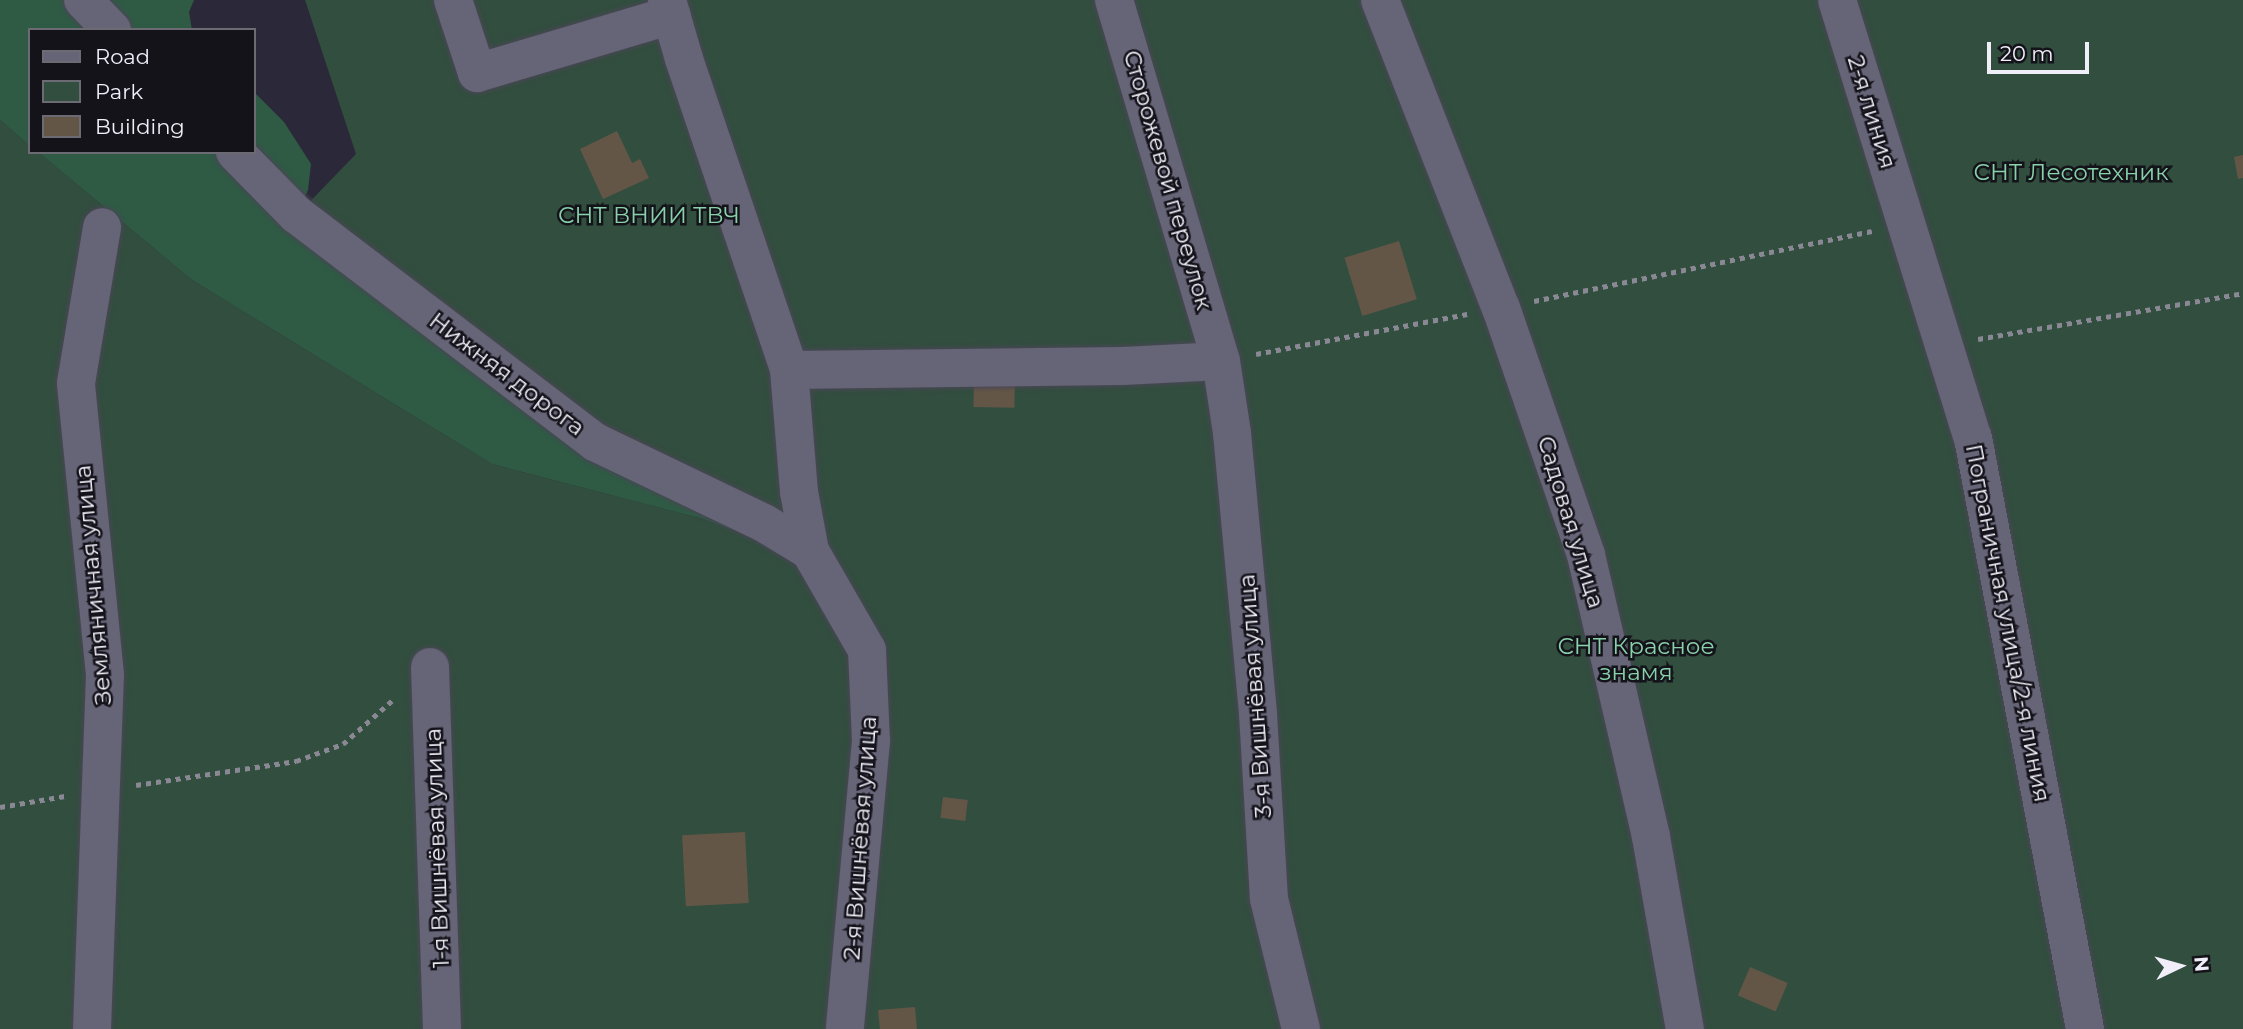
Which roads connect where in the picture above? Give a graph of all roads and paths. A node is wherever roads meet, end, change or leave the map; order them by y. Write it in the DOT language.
graph roads {
  1 [pos="83,0"];
  2 [pos="453,0"];
  3 [pos="1115,0"];
  4 [pos="1380,0"];
  5 [pos="1837,0"];
  6 [pos="669,8"];
  7 [pos="110,28"];
  8 [pos="236,154"];
  9 [pos="1907,223"];
  10 [pos="102,227"];
  11 [pos="2243,293"];
  12 [pos="1501,308"];
  13 [pos="1945,345"];
  14 [pos="1221,361"];
  15 [pos="789,370"];
  16 [pos="799,492"];
  17 [pos="764,523"];
  18 [pos="810,551"];
  19 [pos="430,667"];
  20 [pos="102,790"];
  21 [pos="0,807"];
  22 [pos="92,1029"];
  23 [pos="442,1029"];
  24 [pos="845,1029"];
  25 [pos="1301,1029"];
  26 [pos="1685,1029"];
  27 [pos="2085,1029"];
  1 -- 7 [label="street"];
  2 -- 6 [label="street"];
  3 -- 14 [label="street, Сторожевой переулок"];
  4 -- 12 [label="street, Садовая улица"];
  5 -- 9 [label="street, 2-я линия"];
  6 -- 15 [label="street, 2-я Вишнёвая улица"];
  8 -- 17 [label="street, Нижняя дорога"];
  9 -- 12 [label="path"];
  9 -- 13 [label="street, Пограничная улица/2-я линия"];
  10 -- 20 [label="street, Земляничная улица"];
  11 -- 13 [label="path"];
  12 -- 14 [label="path"];
  12 -- 26 [label="street, Садовая улица"];
  13 -- 27 [label="street, Пограничная улица/2-я линия"];
  14 -- 15 [label="street"];
  14 -- 25 [label="street, 3-я Вишнёвая улица"];
  15 -- 16 [label="street, 2-я Вишнёвая улица"];
  16 -- 17 [label="street"];
  16 -- 18 [label="street, 2-я Вишнёвая улица"];
  17 -- 18 [label="street, Нижняя дорога"];
  18 -- 24 [label="street, 2-я Вишнёвая улица"];
  19 -- 20 [label="path"];
  19 -- 23 [label="street, 1-я Вишнёвая улица"];
  20 -- 21 [label="path"];
  20 -- 22 [label="street, Земляничная улица"];
}
